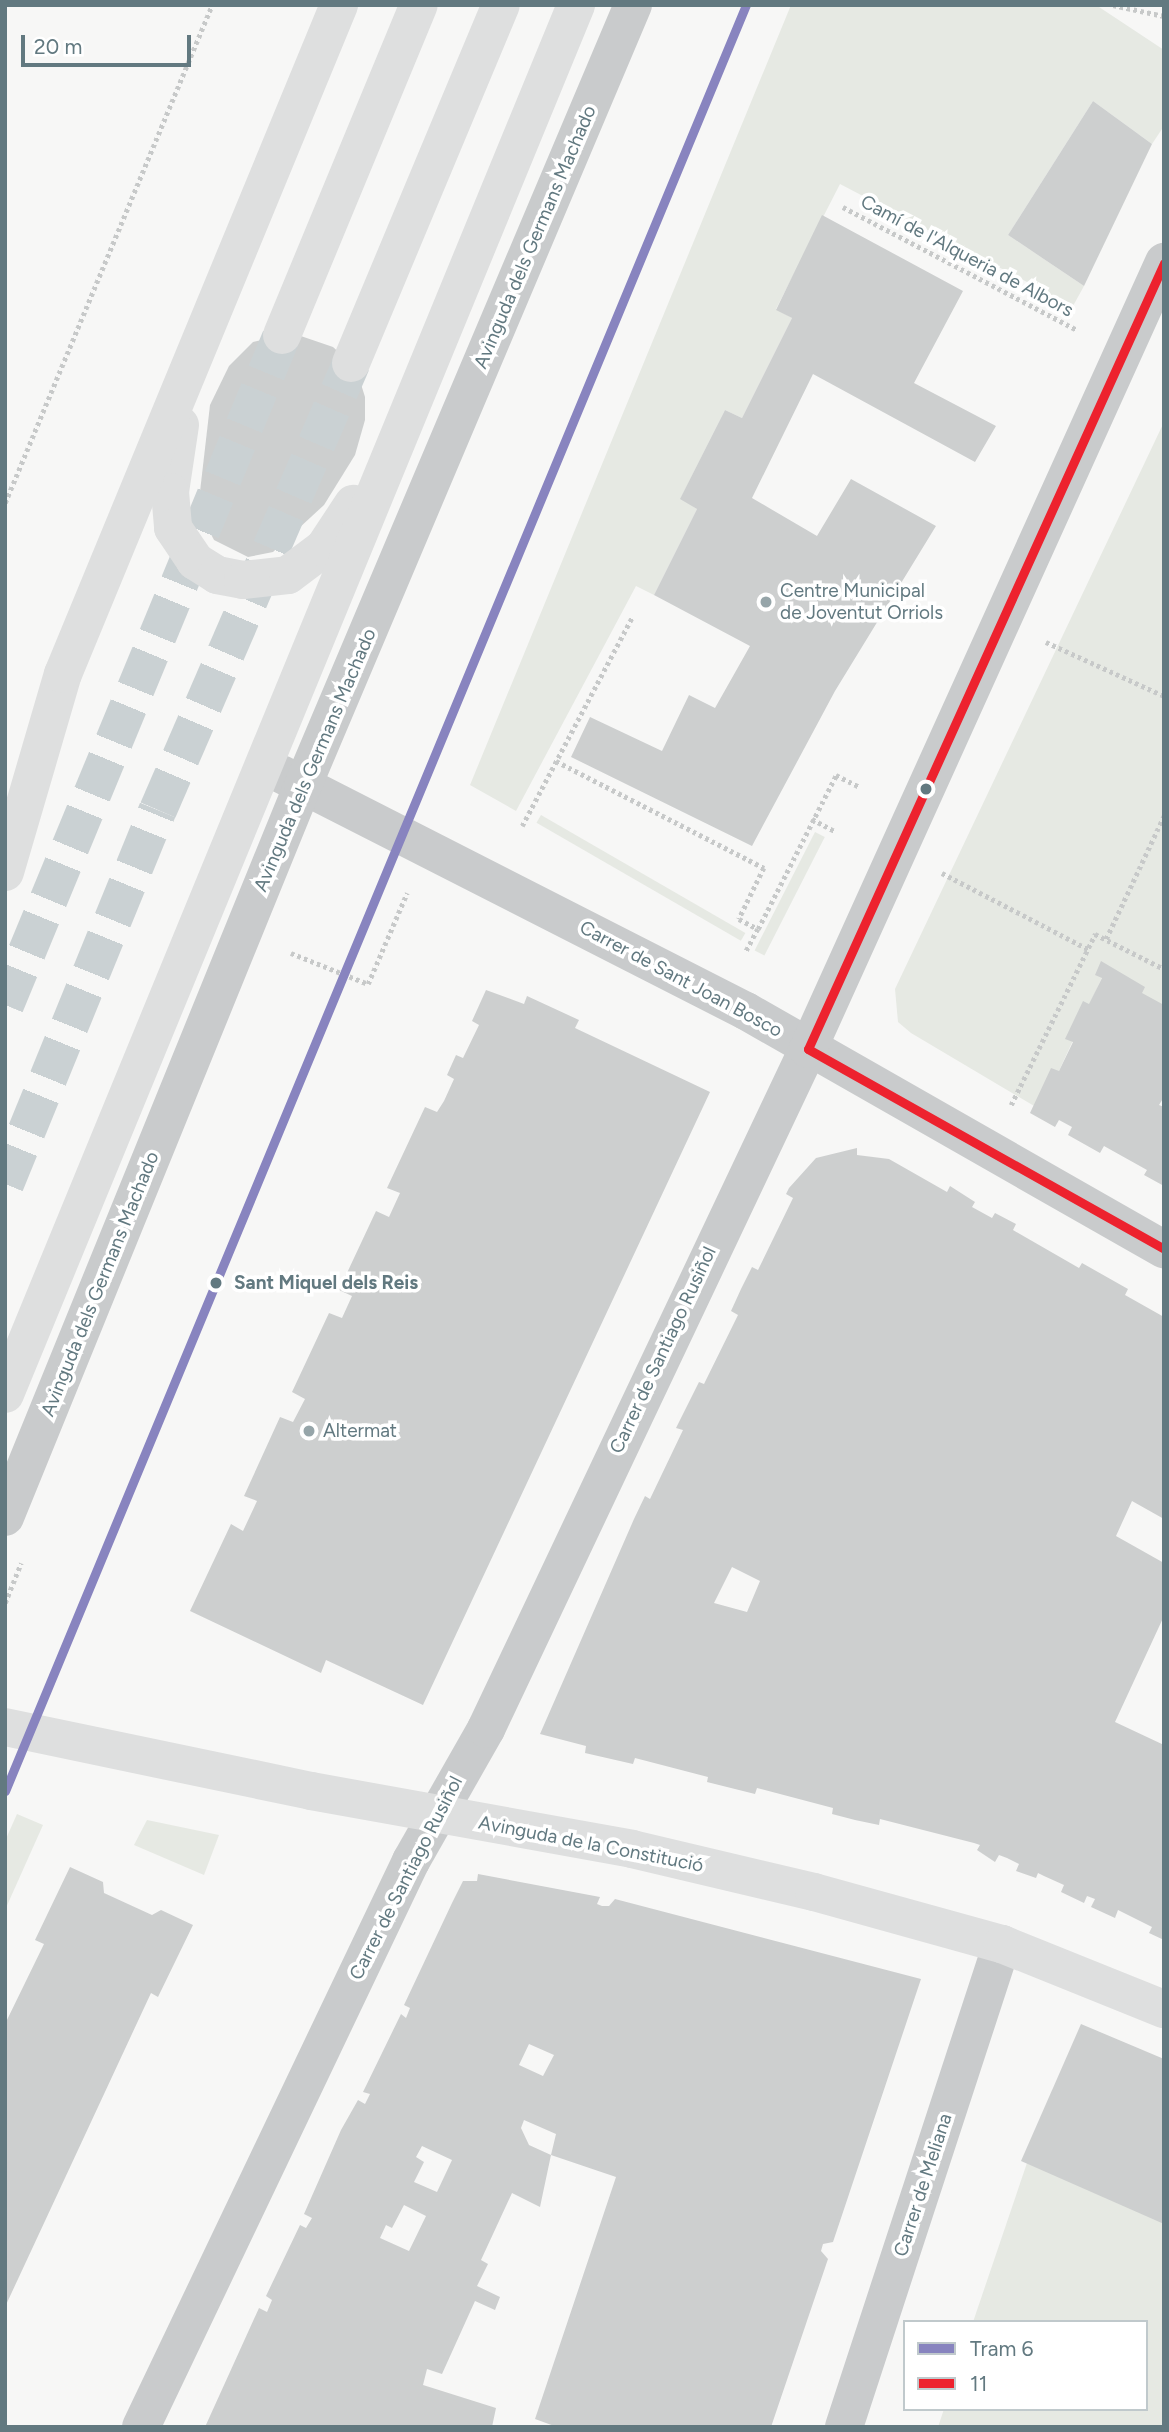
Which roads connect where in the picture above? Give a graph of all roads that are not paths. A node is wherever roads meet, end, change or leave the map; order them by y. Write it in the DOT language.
graph roads {
  1 [pos="339,5"];
  2 [pos="419,5"];
  3 [pos="501,5"];
  4 [pos="576,5"];
  5 [pos="633,5"];
  6 [pos="1164,262"];
  7 [pos="282,335"];
  8 [pos="351,363"];
  9 [pos="190,364"];
  10 [pos="398,436"];
  11 [pos="263,766"];
  12 [pos="303,785"];
  13 [pos="5,872"];
  14 [pos="808,1049"];
  15 [pos="1164,1248"];
  16 [pos="5,1394"];
  17 [pos="5,1517"];
  18 [pos="5,1727"];
  19 [pos="435,1814"];
  20 [pos="1002,1944"];
  21 [pos="1164,2009"];
  22 [pos="141,2427"];
  23 [pos="844,2427"];
  1 -- 9 [label="main road"];
  2 -- 7 [label="main road"];
  3 -- 8 [label="main road"];
  4 -- 10 [label="main road"];
  5 -- 12 [label="street, Avinguda dels Germans Machado"];
  6 -- 14 [label="street, Carrer de Santiago Rusiñol"];
  9 -- 10 [label="main road"];
  9 -- 13 [label="main road"];
  10 -- 11 [label="main road"];
  11 -- 12 [label="street, Carrer de Sant Joan Bosco"];
  11 -- 16 [label="main road"];
  12 -- 14 [label="street, Carrer de Sant Joan Bosco"];
  12 -- 17 [label="street, Avinguda dels Germans Machado"];
  14 -- 15 [label="street, Carrer de Sant Joan Bosco"];
  14 -- 19 [label="street, Carrer de Santiago Rusiñol"];
  18 -- 19 [label="main road, Avinguda de la Constitució"];
  19 -- 20 [label="main road, Avinguda de la Constitució"];
  19 -- 22 [label="street, Carrer de Santiago Rusiñol"];
  20 -- 21 [label="main road, Avinguda de la Constitució"];
  20 -- 23 [label="street, Carrer de Meliana"];
}
